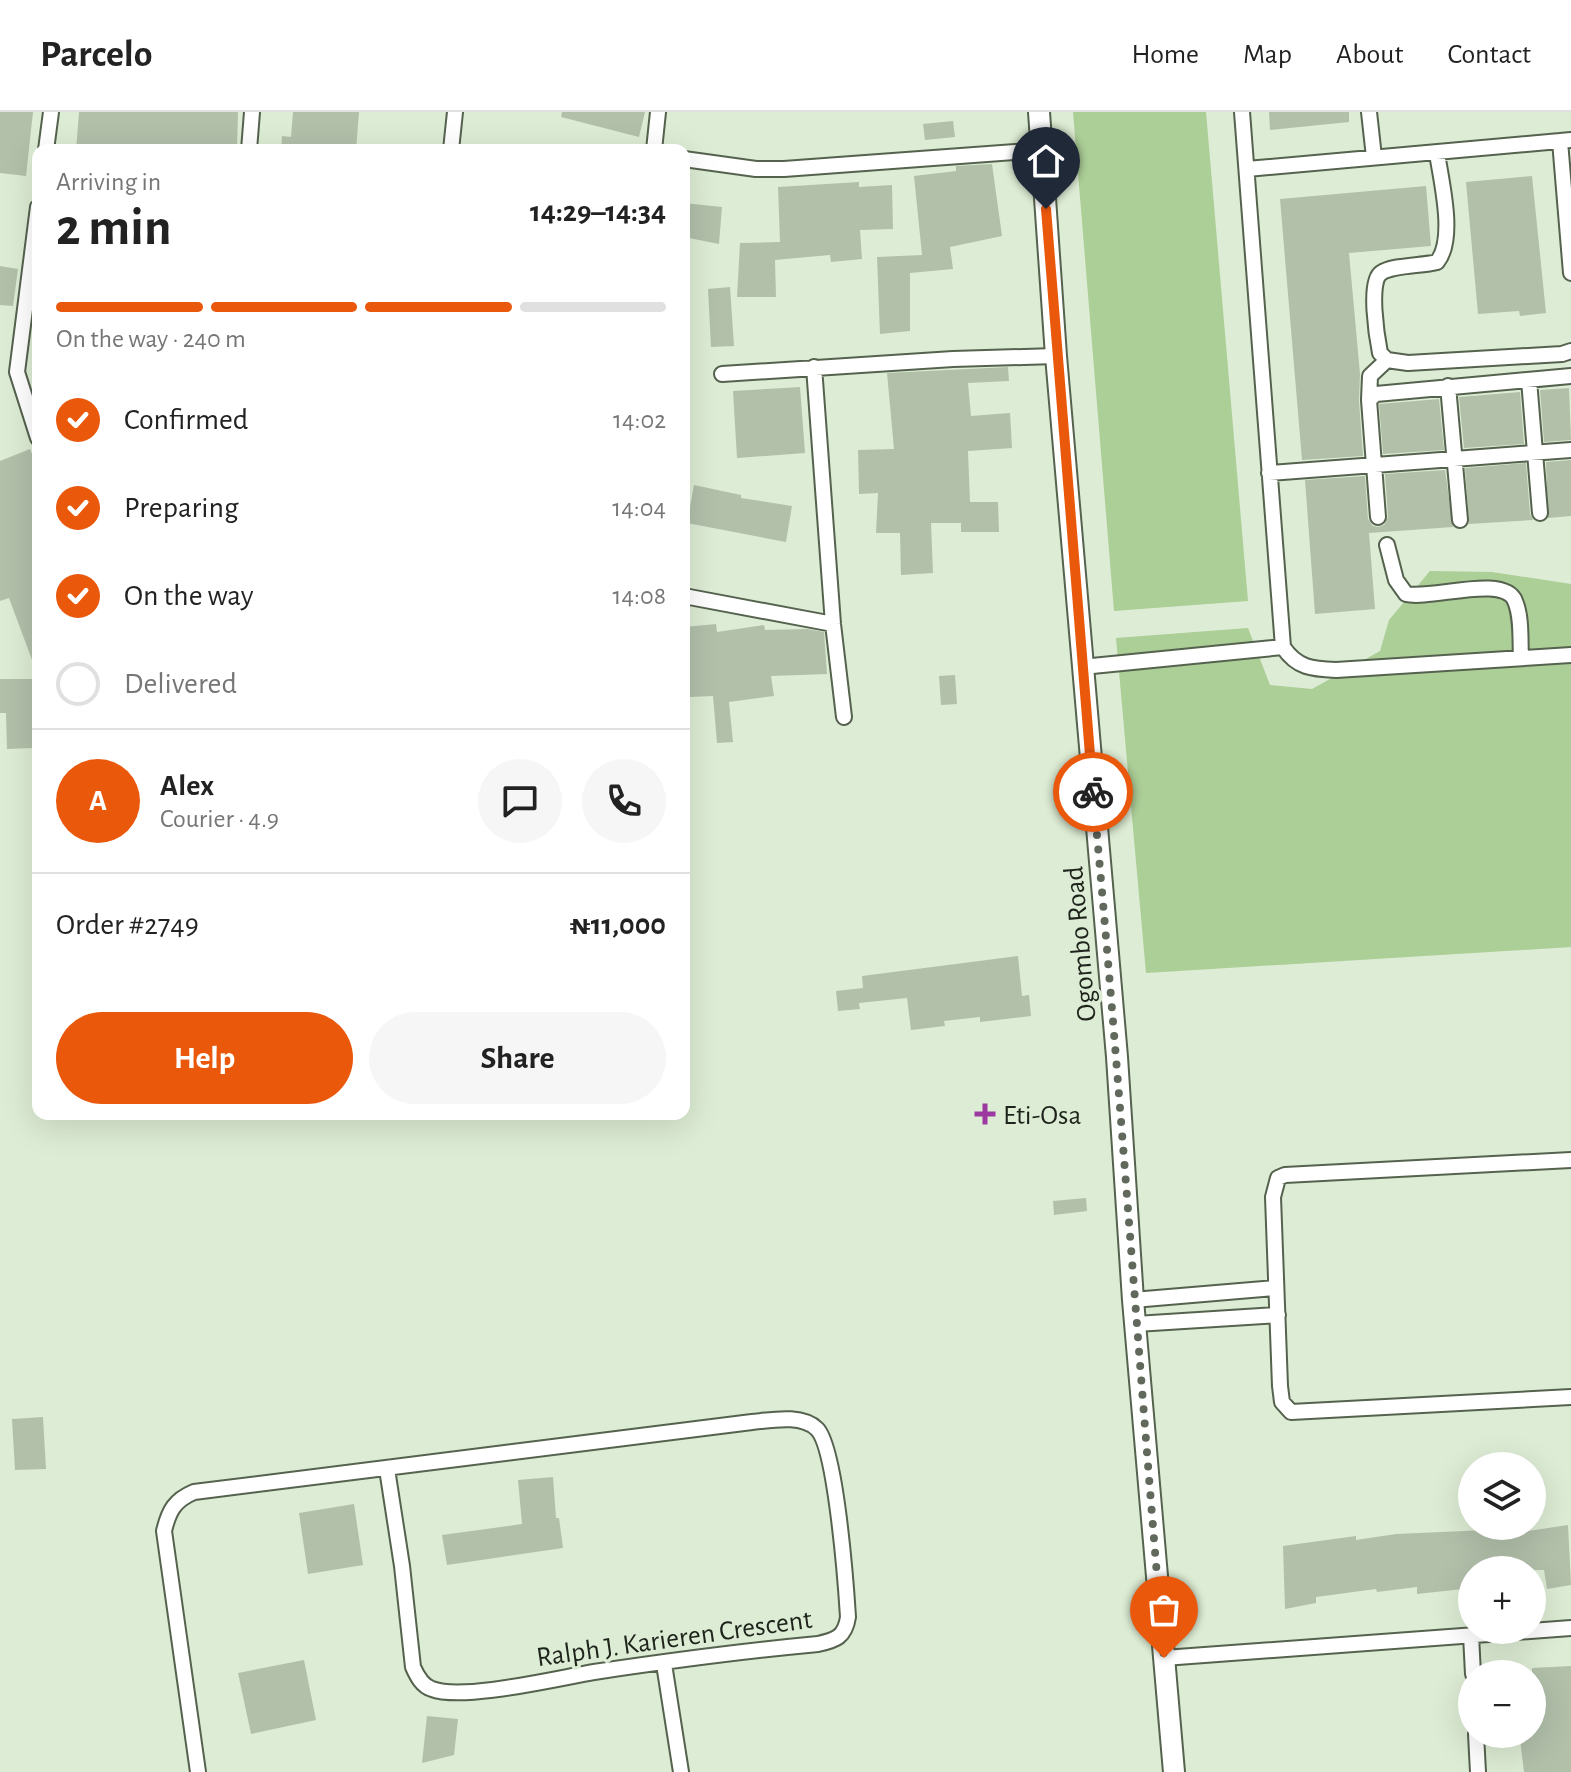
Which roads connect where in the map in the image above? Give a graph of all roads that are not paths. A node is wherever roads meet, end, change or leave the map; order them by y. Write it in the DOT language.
graph roads {
  1 [pos="51,112"];
  2 [pos="252,112"];
  3 [pos="455,112"];
  4 [pos="658,112"];
  5 [pos="1039,112"];
  6 [pos="1242,112"];
  7 [pos="1369,112"];
  8 [pos="1566,140"];
  9 [pos="47,144"];
  10 [pos="249,144"];
  11 [pos="452,144"];
  12 [pos="655,144"];
  13 [pos="1042,150"];
  14 [pos="1437,153"];
  15 [pos="1374,157"];
  16 [pos="690,160"];
  17 [pos="1247,169"];
  18 [pos="32,252"];
  19 [pos="1571,273"];
  20 [pos="1571,351"];
  21 [pos="1056,356"];
  22 [pos="1387,360"];
  23 [pos="814,367"];
  24 [pos="722,374"];
  25 [pos="1571,376"];
  26 [pos="1529,380"];
  27 [pos="1448,386"];
  28 [pos="1369,400"];
  29 [pos="32,419"];
  30 [pos="1571,450"];
  31 [pos="1536,453"];
  32 [pos="1455,459"];
  33 [pos="1373,465"];
  34 [pos="1269,473"];
  35 [pos="1540,513"];
  36 [pos="1378,517"];
  37 [pos="1460,520"];
  38 [pos="1387,545"];
  39 [pos="690,597"];
  40 [pos="833,624"];
  41 [pos="1283,647"];
  42 [pos="1571,655"];
  43 [pos="1521,658"];
  44 [pos="1082,667"];
  45 [pos="844,717"];
  46 [pos="1571,1160"];
  47 [pos="1276,1288"];
  48 [pos="1133,1300"];
  49 [pos="1278,1315"];
  50 [pos="1136,1324"];
  51 [pos="1571,1397"];
  52 [pos="387,1469"];
  53 [pos="1571,1628"];
  54 [pos="1546,1630"];
  55 [pos="1458,1636"];
  56 [pos="1164,1658"];
  57 [pos="664,1664"];
  58 [pos="1477,1748"];
  59 [pos="198,1772"];
  60 [pos="681,1772"];
  61 [pos="1174,1772"];
  62 [pos="1478,1772"];
  1 -- 9 [label="street"];
  2 -- 10 [label="street"];
  3 -- 11 [label="street"];
  4 -- 12 [label="street"];
  5 -- 13 [label="main road, Ogombo Road"];
  6 -- 17 [label="street"];
  7 -- 15 [label="street"];
  8 -- 14 [label="street"];
  8 -- 19 [label="street"];
  13 -- 16 [label="street"];
  13 -- 21 [label="main road, Ogombo Road"];
  14 -- 15 [label="street"];
  14 -- 22 [label="street"];
  15 -- 17 [label="street"];
  17 -- 34 [label="street"];
  18 -- 29 [label="street"];
  20 -- 22 [label="street"];
  21 -- 23 [label="street"];
  21 -- 44 [label="main road, Ogombo Road"];
  22 -- 28 [label="street"];
  23 -- 24 [label="street"];
  23 -- 40 [label="street"];
  25 -- 26 [label="street"];
  26 -- 27 [label="street"];
  26 -- 31 [label="street"];
  27 -- 28 [label="street"];
  27 -- 32 [label="street"];
  28 -- 33 [label="street"];
  30 -- 31 [label="street"];
  31 -- 32 [label="street"];
  31 -- 35 [label="street"];
  32 -- 33 [label="street"];
  32 -- 37 [label="street"];
  33 -- 34 [label="street"];
  33 -- 36 [label="street"];
  34 -- 41 [label="street"];
  38 -- 43 [label="street"];
  39 -- 40 [label="street"];
  40 -- 45 [label="street"];
  41 -- 43 [label="street"];
  41 -- 44 [label="street"];
  42 -- 43 [label="street"];
  44 -- 48 [label="main road, Ogombo Road"];
  46 -- 47 [label="street"];
  47 -- 48 [label="street"];
  47 -- 49 [label="street"];
  48 -- 50 [label="main road, Ogombo Road"];
  49 -- 50 [label="street"];
  49 -- 51 [label="street"];
  50 -- 56 [label="main road, Ogombo Road"];
  52 -- 57 [label="street, Ralph J. Karieren Crescent"];
  52 -- 57 [label="street, Ralph J. Karieren Crescent"];
  52 -- 59 [label="street, Ralph J. Karieren Crescent"];
  53 -- 54 [label="street"];
  55 -- 56 [label="street"];
  56 -- 61 [label="main road, Ogombo Road"];
  57 -- 60 [label="street"];
  58 -- 62 [label="street"];
}
